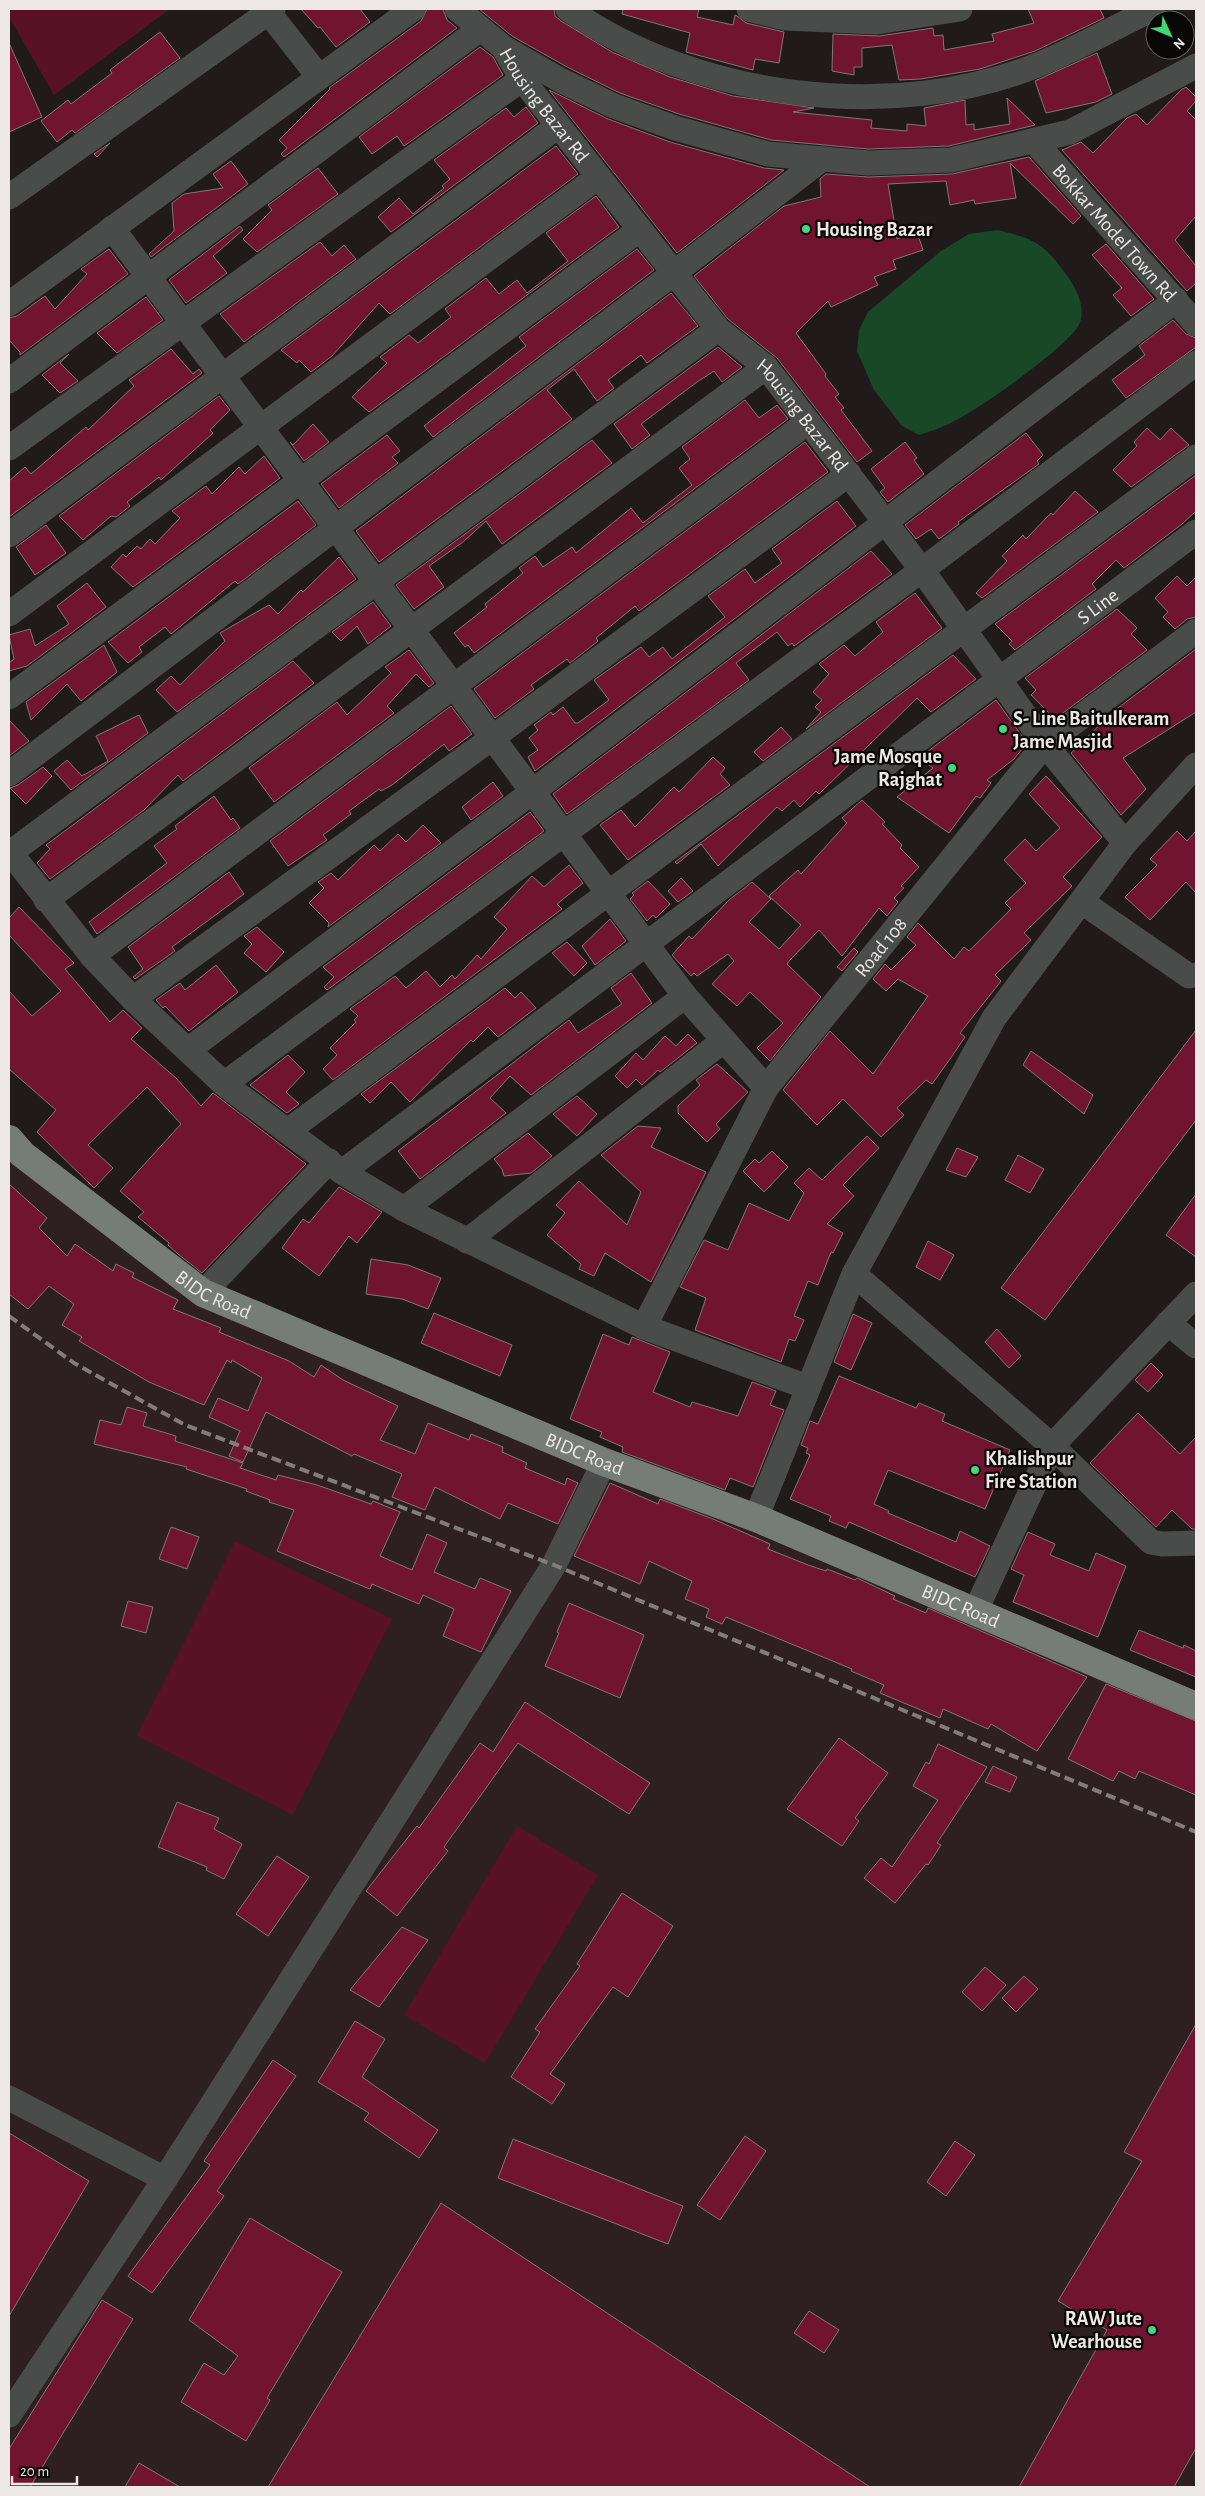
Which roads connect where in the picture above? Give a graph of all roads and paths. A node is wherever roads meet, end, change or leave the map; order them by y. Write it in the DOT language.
graph roads {
  1 [pos="413,9"];
  2 [pos="457,9"];
  3 [pos="568,9"];
  4 [pos="749,9"];
  5 [pos="960,9"];
  6 [pos="1153,9"];
  7 [pos="269,10"];
  8 [pos="480,29"];
  9 [pos="504,48"];
  10 [pos="1196,66"];
  11 [pos="319,77"];
  12 [pos="522,79"];
  13 [pos="558,126"];
  14 [pos="1034,141"];
  15 [pos="822,159"];
  16 [pos="598,177"];
  17 [pos="9,197"];
  18 [pos="112,228"];
  19 [pos="640,230"];
  20 [pos="674,274"];
  21 [pos="148,277"];
  22 [pos="1176,300"];
  23 [pos="9,304"];
  24 [pos="182,323"];
  25 [pos="1196,324"];
  26 [pos="718,329"];
  27 [pos="1196,363"];
  28 [pos="766,367"];
  29 [pos="222,376"];
  30 [pos="9,381"];
  31 [pos="808,422"];
  32 [pos="260,427"];
  33 [pos="9,448"];
  34 [pos="1196,457"];
  35 [pos="849,474"];
  36 [pos="300,481"];
  37 [pos="885,522"];
  38 [pos="335,528"];
  39 [pos="1196,532"];
  40 [pos="9,535"];
  41 [pos="922,570"];
  42 [pos="376,582"];
  43 [pos="9,614"];
  44 [pos="962,630"];
  45 [pos="412,631"];
  46 [pos="1196,631"];
  47 [pos="999,679"];
  48 [pos="454,686"];
  49 [pos="9,696"];
  50 [pos="492,738"];
  51 [pos="1045,744"];
  52 [pos="1196,765"];
  53 [pos="9,774"];
  54 [pos="532,792"];
  55 [pos="565,835"];
  56 [pos="1125,843"];
  57 [pos="9,852"];
  58 [pos="608,893"];
  59 [pos="46,900"];
  60 [pos="1082,902"];
  61 [pos="646,945"];
  62 [pos="92,956"];
  63 [pos="1196,975"];
  64 [pos="685,996"];
  65 [pos="133,999"];
  66 [pos="723,1041"];
  67 [pos="188,1050"];
  68 [pos="224,1084"];
  69 [pos="766,1088"];
  70 [pos="289,1130"];
  71 [pos="9,1140"];
  72 [pos="335,1167"];
  73 [pos="404,1209"];
  74 [pos="467,1241"];
  75 [pos="854,1274"];
  76 [pos="204,1293"];
  77 [pos="1196,1294"];
  78 [pos="1168,1324"];
  79 [pos="644,1327"];
  80 [pos="1196,1346"];
  81 [pos="807,1388"];
  82 [pos="1052,1446"];
  83 [pos="604,1462"];
  84 [pos="756,1518"];
  85 [pos="1196,1543"];
  86 [pos="975,1612"];
  87 [pos="1196,1706"];
  88 [pos="9,2098"];
  89 [pos="165,2179"];
  90 [pos="9,2415"];
  1 -- 11 [label="street"];
  2 -- 8 [label="street, Housing Bazar Rd"];
  3 -- 6 [label="street"];
  4 -- 5 [label="street"];
  7 -- 11 [label="street"];
  7 -- 17 [label="street"];
  8 -- 9 [label="street, Housing Bazar Rd"];
  8 -- 21 [label="street"];
  9 -- 12 [label="street, Housing Bazar Rd"];
  9 -- 15 [label="street"];
  10 -- 14 [label="street"];
  11 -- 18 [label="street"];
  12 -- 13 [label="street, Housing Bazar Rd"];
  12 -- 24 [label="street"];
  13 -- 16 [label="street, Housing Bazar Rd"];
  13 -- 29 [label="street"];
  14 -- 15 [label="street"];
  14 -- 22 [label="street, Bokkar Model Town Rd"];
  15 -- 20 [label="street"];
  16 -- 19 [label="street, Housing Bazar Rd"];
  16 -- 32 [label="street"];
  18 -- 21 [label="street"];
  18 -- 23 [label="street"];
  19 -- 20 [label="street, Housing Bazar Rd"];
  19 -- 36 [label="street"];
  20 -- 26 [label="street, Housing Bazar Rd"];
  20 -- 38 [label="street"];
  21 -- 24 [label="street"];
  21 -- 30 [label="street"];
  22 -- 25 [label="street, Bokkar Model Town Rd"];
  22 -- 37 [label="street"];
  24 -- 29 [label="street"];
  24 -- 33 [label="street"];
  26 -- 28 [label="street, Housing Bazar Rd"];
  26 -- 42 [label="street"];
  27 -- 41 [label="street"];
  28 -- 31 [label="street, Housing Bazar Rd"];
  28 -- 45 [label="street"];
  29 -- 32 [label="street"];
  29 -- 40 [label="street"];
  31 -- 35 [label="street, Housing Bazar Rd"];
  31 -- 48 [label="street"];
  32 -- 36 [label="street"];
  32 -- 43 [label="street"];
  34 -- 44 [label="street"];
  35 -- 37 [label="street, Housing Bazar Rd"];
  35 -- 50 [label="street"];
  36 -- 38 [label="street"];
  36 -- 49 [label="street"];
  37 -- 41 [label="street, Housing Bazar Rd"];
  37 -- 54 [label="street"];
  38 -- 42 [label="street"];
  38 -- 53 [label="street"];
  39 -- 47 [label="street, S Line"];
  41 -- 44 [label="street, Housing Bazar Rd"];
  41 -- 55 [label="street"];
  42 -- 45 [label="street"];
  42 -- 57 [label="street"];
  44 -- 47 [label="street, Housing Bazar Rd"];
  44 -- 58 [label="street"];
  45 -- 48 [label="street"];
  45 -- 59 [label="street"];
  46 -- 51 [label="street, Road 108"];
  47 -- 51 [label="street, Housing Bazar Rd"];
  47 -- 61 [label="street, S Line"];
  48 -- 50 [label="street"];
  48 -- 62 [label="street"];
  50 -- 54 [label="street"];
  50 -- 65 [label="street"];
  51 -- 56 [label="street, Housing Bazar Rd"];
  51 -- 69 [label="street, Road 108"];
  52 -- 56 [label="street"];
  54 -- 55 [label="street"];
  54 -- 67 [label="street"];
  55 -- 58 [label="street"];
  55 -- 68 [label="street"];
  56 -- 60 [label="street"];
  57 -- 59 [label="street"];
  58 -- 61 [label="street"];
  58 -- 70 [label="street"];
  59 -- 62 [label="street"];
  60 -- 63 [label="street"];
  60 -- 75 [label="street"];
  61 -- 64 [label="street"];
  61 -- 72 [label="street, S Line"];
  62 -- 65 [label="street"];
  64 -- 66 [label="street"];
  64 -- 73 [label="street"];
  65 -- 67 [label="street"];
  66 -- 69 [label="street"];
  66 -- 74 [label="street"];
  67 -- 68 [label="street"];
  68 -- 70 [label="street"];
  69 -- 79 [label="street, Road 108"];
  70 -- 72 [label="street"];
  71 -- 76 [label="main road, BIDC Road"];
  72 -- 73 [label="street"];
  72 -- 76 [label="street, S Line"];
  73 -- 74 [label="street"];
  74 -- 79 [label="street"];
  75 -- 81 [label="street"];
  75 -- 82 [label="street"];
  76 -- 83 [label="main road, BIDC Road"];
  77 -- 78 [label="street"];
  78 -- 80 [label="street"];
  78 -- 82 [label="street"];
  79 -- 81 [label="street"];
  81 -- 84 [label="street"];
  82 -- 85 [label="street"];
  82 -- 86 [label="street"];
  83 -- 84 [label="main road, BIDC Road"];
  83 -- 89 [label="street"];
  84 -- 86 [label="main road, BIDC Road"];
  86 -- 87 [label="main road, BIDC Road"];
  88 -- 89 [label="street"];
  89 -- 90 [label="street"];
}
